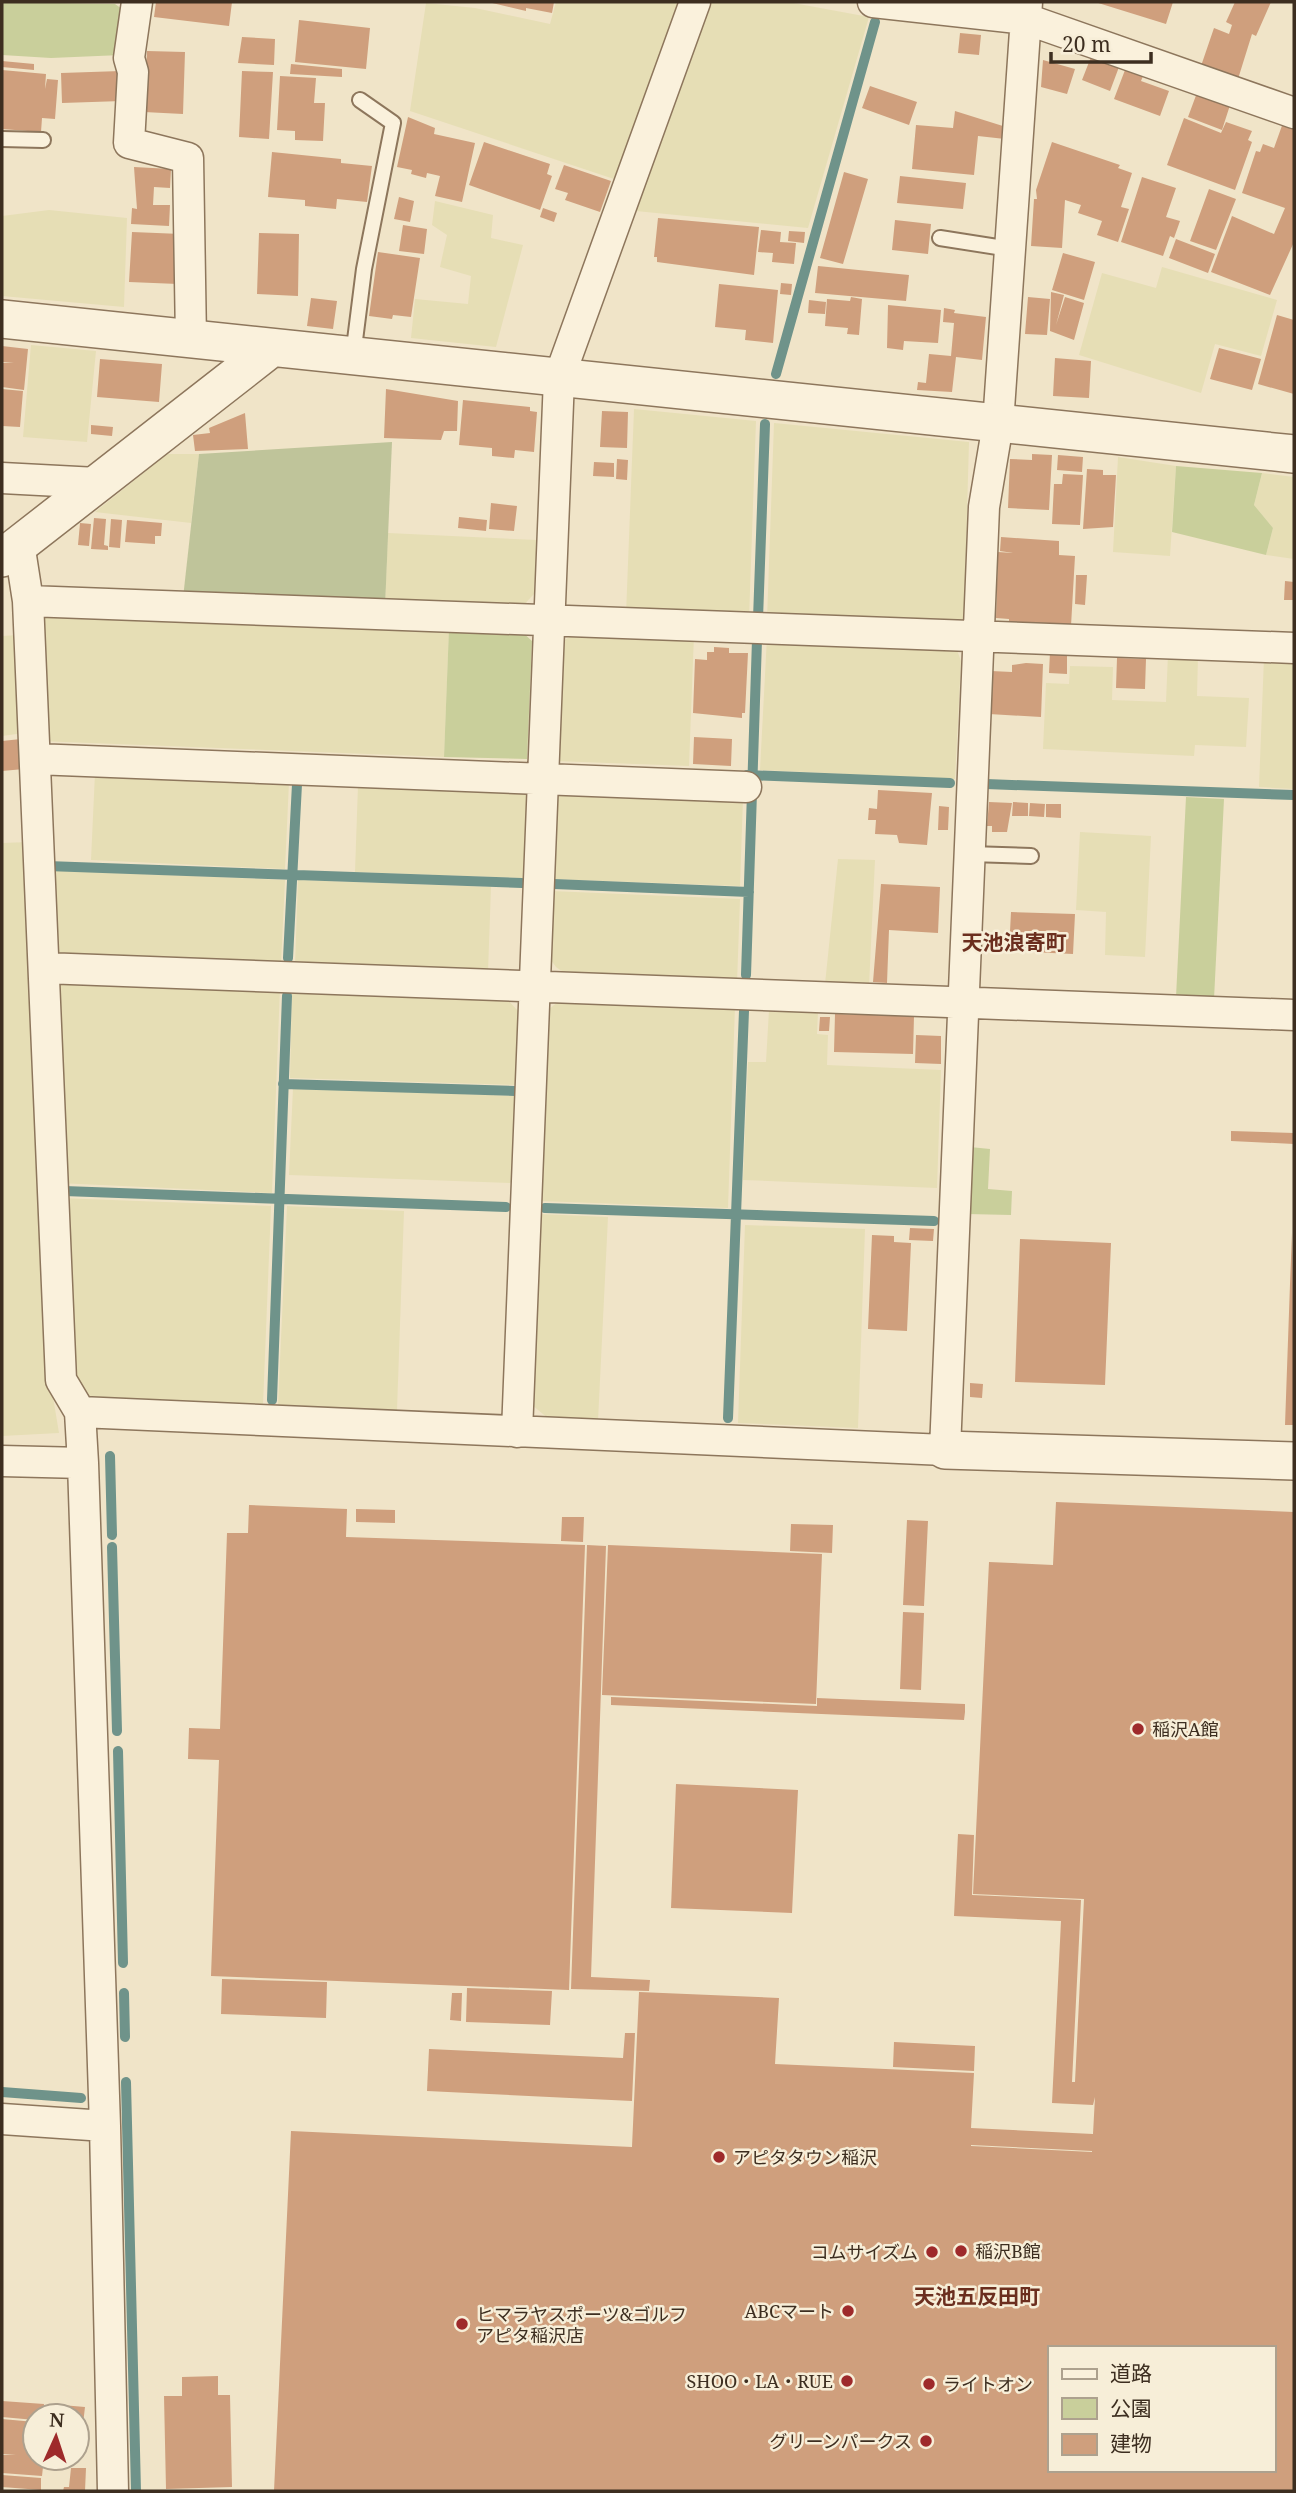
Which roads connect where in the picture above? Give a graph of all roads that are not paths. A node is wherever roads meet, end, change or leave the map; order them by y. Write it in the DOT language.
graph roads {
  1 [pos="137,2"];
  2 [pos="695,2"];
  3 [pos="873,2"];
  4 [pos="1026,10"];
  5 [pos="360,100"];
  6 [pos="1294,113"];
  7 [pos="2,139"];
  8 [pos="43,140"];
  9 [pos="940,237"];
  10 [pos="1010,249"];
  11 [pos="2,319"];
  12 [pos="191,340"];
  13 [pos="270,349"];
  14 [pos="353,357"];
  15 [pos="559,378"];
  16 [pos="998,424"];
  17 [pos="1294,454"];
  18 [pos="2,478"];
  19 [pos="97,483"];
  20 [pos="10,550"];
  21 [pos="28,601"];
  22 [pos="549,620"];
  23 [pos="979,636"];
  24 [pos="1294,648"];
  25 [pos="34,759"];
  26 [pos="543,779"];
  27 [pos="746,787"];
  28 [pos="970,854"];
  29 [pos="1031,856"];
  30 [pos="44,968"];
  31 [pos="534,988"];
  32 [pos="963,1000"];
  33 [pos="1294,1015"];
  34 [pos="80,1412"];
  35 [pos="517,1432"];
  36 [pos="945,1450"];
  37 [pos="2,1461"];
  38 [pos="1294,1461"];
  39 [pos="83,1463"];
  40 [pos="2,2119"];
  41 [pos="105,2126"];
  42 [pos="113,2491"];
  1 -- 12 [label="street"];
  2 -- 15 [label="street"];
  3 -- 4 [label="street"];
  4 -- 6 [label="street"];
  4 -- 10 [label="street"];
  5 -- 14 [label="lane"];
  7 -- 8 [label="lane"];
  9 -- 10 [label="lane"];
  10 -- 16 [label="street"];
  11 -- 12 [label="street"];
  12 -- 13 [label="street"];
  13 -- 14 [label="street"];
  13 -- 19 [label="street"];
  14 -- 15 [label="street"];
  15 -- 16 [label="street"];
  15 -- 22 [label="street"];
  16 -- 17 [label="street"];
  16 -- 23 [label="street"];
  18 -- 19 [label="street"];
  19 -- 20 [label="street"];
  20 -- 21 [label="street"];
  21 -- 22 [label="street"];
  21 -- 25 [label="street"];
  22 -- 23 [label="street"];
  22 -- 26 [label="street"];
  23 -- 24 [label="street"];
  23 -- 28 [label="street"];
  25 -- 26 [label="street"];
  25 -- 30 [label="street"];
  26 -- 27 [label="street"];
  26 -- 31 [label="street"];
  28 -- 29 [label="lane"];
  28 -- 32 [label="street"];
  30 -- 31 [label="street"];
  30 -- 34 [label="street"];
  31 -- 32 [label="street"];
  31 -- 35 [label="street"];
  32 -- 33 [label="street"];
  32 -- 36 [label="street"];
  34 -- 35 [label="street"];
  34 -- 39 [label="street"];
  35 -- 36 [label="street"];
  36 -- 38 [label="street"];
  37 -- 39 [label="street"];
  39 -- 41 [label="street"];
  40 -- 41 [label="street"];
  41 -- 42 [label="street"];
}
